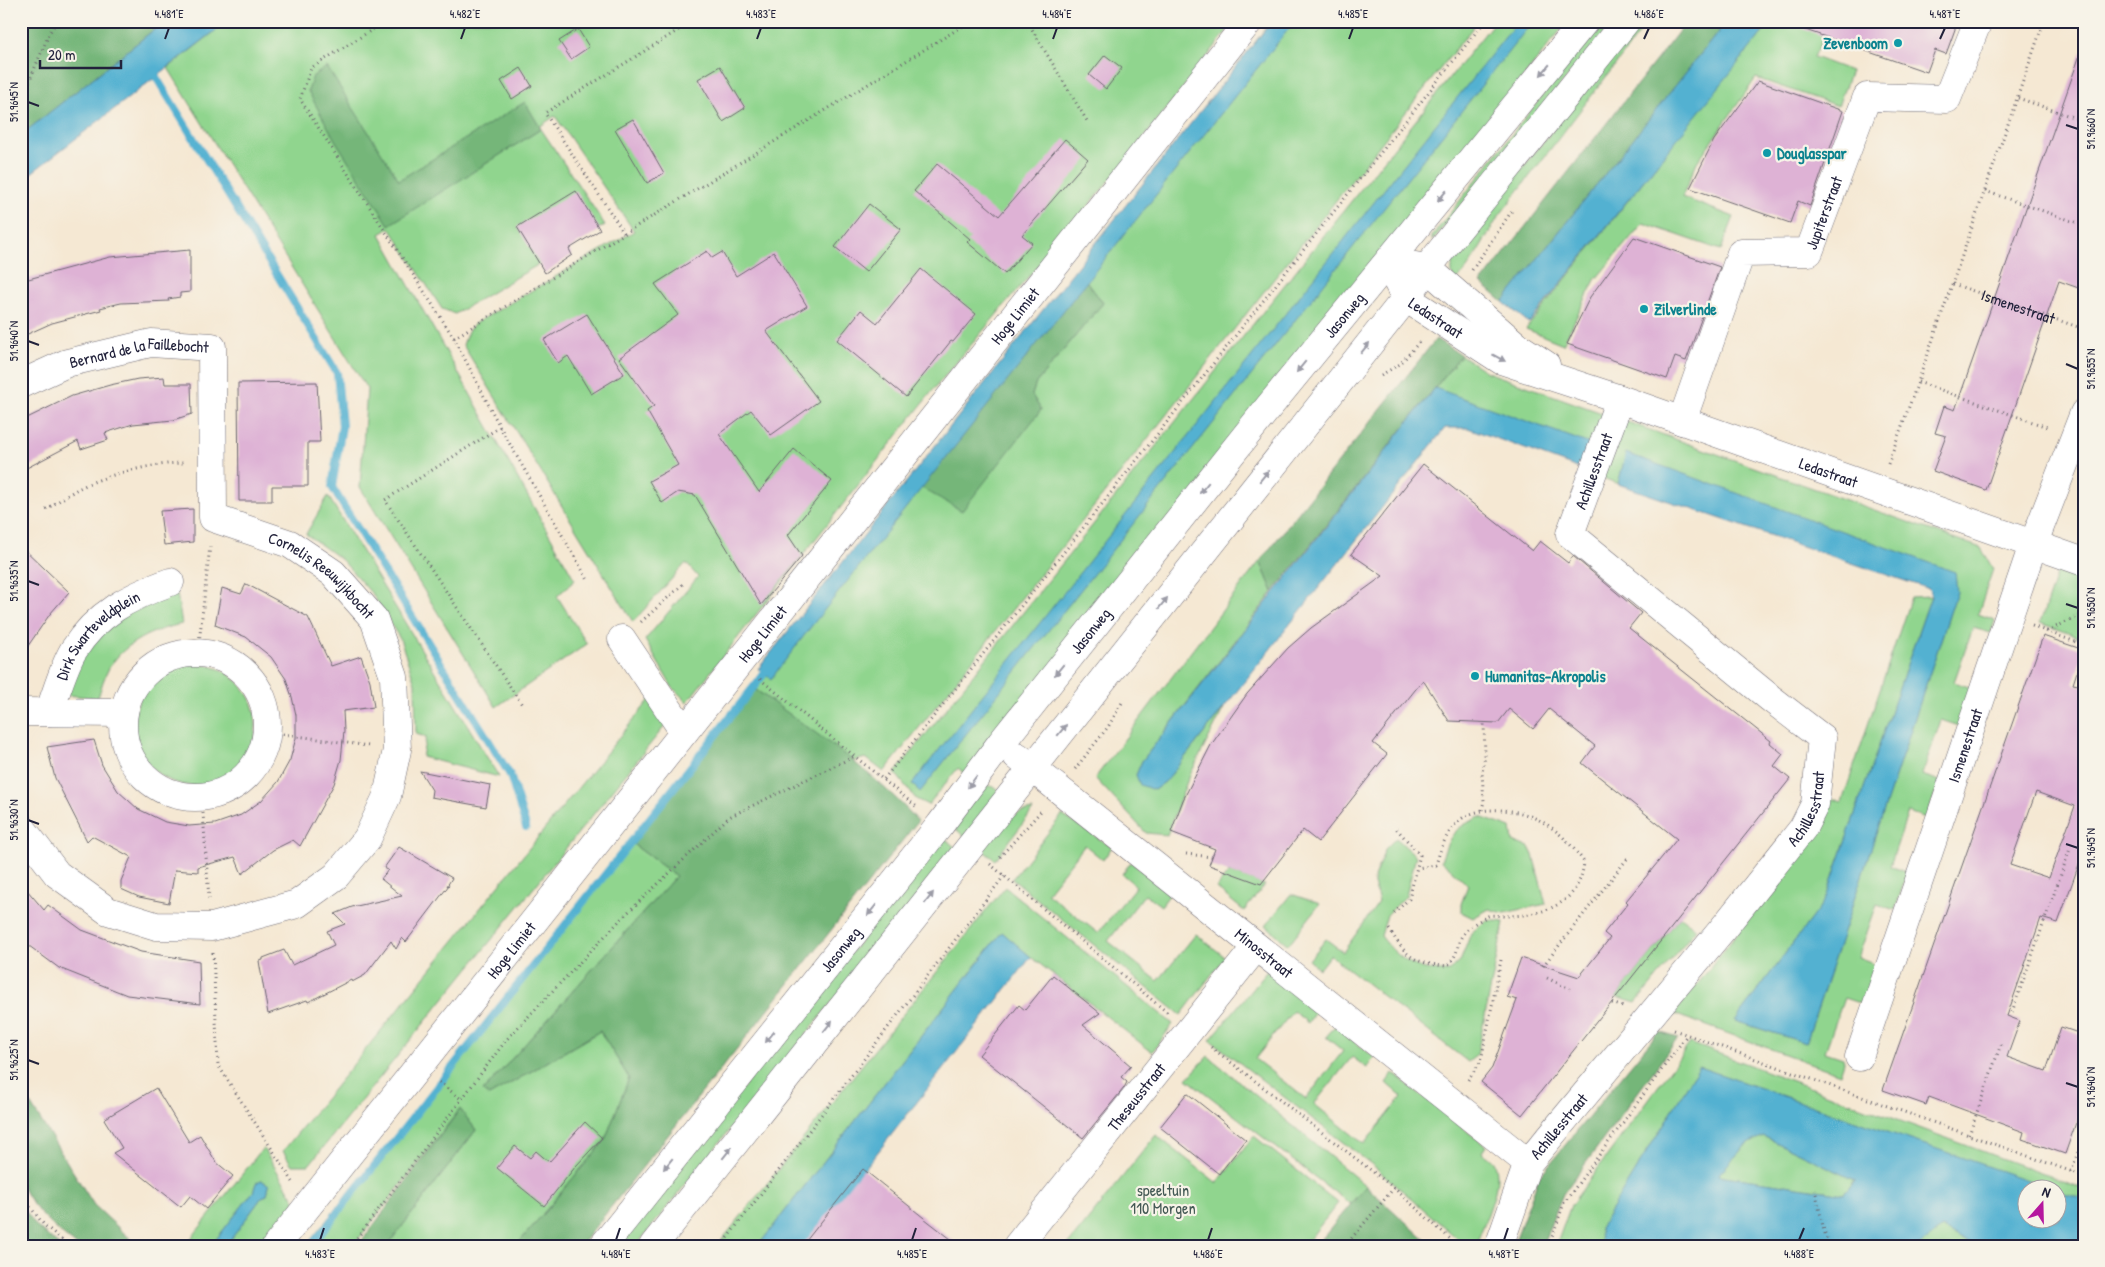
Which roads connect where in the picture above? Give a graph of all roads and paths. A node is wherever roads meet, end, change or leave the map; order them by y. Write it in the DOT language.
graph roads {
  1 [pos="57,21"];
  2 [pos="386,21"];
  3 [pos="693,21"];
  4 [pos="971,21"];
  5 [pos="1027,21"];
  6 [pos="1249,21"];
  7 [pos="1485,21"];
  8 [pos="1585,21"];
  9 [pos="1626,21"];
  10 [pos="1978,21"];
  11 [pos="2044,21"];
  12 [pos="21,94"];
  13 [pos="2018,98"];
  14 [pos="1087,121"];
  15 [pos="2084,121"];
  16 [pos="1985,191"];
  17 [pos="2084,225"];
  18 [pos="624,233"];
  19 [pos="1387,262"];
  20 [pos="1427,268"];
  21 [pos="1953,284"];
  22 [pos="1406,298"];
  23 [pos="2084,329"];
  24 [pos="454,338"];
  25 [pos="1918,382"];
  26 [pos="1574,383"];
  27 [pos="21,384"];
  28 [pos="1620,399"];
  29 [pos="1682,421"];
  30 [pos="2080,425"];
  31 [pos="500,427"];
  32 [pos="213,462"];
  33 [pos="1878,489"];
  34 [pos="46,510"];
  35 [pos="213,518"];
  36 [pos="2033,545"];
  37 [pos="2084,562"];
  38 [pos="588,580"];
  39 [pos="170,582"];
  40 [pos="683,584"];
  41 [pos="2084,614"];
  42 [pos="2008,618"];
  43 [pos="2047,632"];
  44 [pos="622,639"];
  45 [pos="2084,645"];
  46 [pos="198,652"];
  47 [pos="772,688"];
  48 [pos="523,706"];
  49 [pos="21,712"];
  50 [pos="49,712"];
  51 [pos="123,713"];
  52 [pos="1484,723"];
  53 [pos="268,732"];
  54 [pos="684,732"];
  55 [pos="1001,743"];
  56 [pos="397,750"];
  57 [pos="855,756"];
  58 [pos="1031,768"];
  59 [pos="884,779"];
  60 [pos="202,798"];
  61 [pos="919,808"];
  62 [pos="2084,809"];
  63 [pos="1482,810"];
  64 [pos="2081,816"];
  65 [pos="21,827"];
  66 [pos="1395,827"];
  67 [pos="2070,849"];
  68 [pos="1627,859"];
  69 [pos="992,866"];
  70 [pos="1417,868"];
  71 [pos="1004,876"];
  72 [pos="1394,913"];
  73 [pos="212,927"];
  74 [pos="1388,930"];
  75 [pos="1256,947"];
  76 [pos="1501,960"];
  77 [pos="1543,966"];
  78 [pos="2028,969"];
  79 [pos="2034,971"];
  80 [pos="1547,978"];
  81 [pos="1570,989"];
  82 [pos="2012,1012"];
  83 [pos="1649,1018"];
  84 [pos="1189,1030"];
  85 [pos="1687,1035"];
  86 [pos="2000,1044"];
  87 [pos="1859,1057"];
  88 [pos="454,1094"];
  89 [pos="460,1100"];
  90 [pos="1453,1103"];
  91 [pos="1969,1135"];
  92 [pos="2084,1135"];
  93 [pos="1528,1163"];
  94 [pos="2071,1172"];
  95 [pos="2084,1176"];
  96 [pos="1394,1188"];
  97 [pos="1815,1190"];
  98 [pos="21,1195"];
  99 [pos="308,1206"];
  100 [pos="70,1246"];
  101 [pos="276,1246"];
  102 [pos="351,1246"];
  103 [pos="603,1246"];
  104 [pos="653,1246"];
  105 [pos="721,1246"];
  106 [pos="1017,1246"];
  107 [pos="1345,1246"];
  108 [pos="1458,1246"];
  109 [pos="1499,1246"];
  110 [pos="1549,1246"];
  111 [pos="1830,1246"];
  1 -- 12 [label="path"];
  2 -- 24 [label="path"];
  3 -- 18 [label="path"];
  4 -- 18 [label="path"];
  5 -- 14 [label="path"];
  6 -- 54 [label="street, Hoge Limiet"];
  7 -- 59 [label="path"];
  8 -- 19 [label="street, Jasonweg, one-way"];
  9 -- 20 [label="street"];
  10 -- 29 [label="street, Jupiterstraat"];
  11 -- 13 [label="path"];
  13 -- 15 [label="path"];
  13 -- 16 [label="path"];
  16 -- 17 [label="path"];
  16 -- 21 [label="path"];
  18 -- 24 [label="path"];
  19 -- 20 [label="street"];
  19 -- 22 [label="street, Ledastraat"];
  19 -- 55 [label="street, Jasonweg, one-way"];
  20 -- 22 [label="street"];
  20 -- 26 [label="street, Ledastraat"];
  21 -- 23 [label="path, Ismenestraat"];
  21 -- 25 [label="path"];
  22 -- 26 [label="street, Ledastraat, one-way"];
  58 -- 22 [label="street, one-way"];
  24 -- 31 [label="path"];
  25 -- 30 [label="path"];
  25 -- 33 [label="path"];
  26 -- 28 [label="street, Ledastraat"];
  27 -- 32 [label="street, Bernard de la Faillebocht"];
  28 -- 29 [label="street, Ledastraat"];
  28 -- 83 [label="street, Achillesstraat"];
  29 -- 33 [label="street, Ledastraat"];
  30 -- 36 [label="street, Ismenestraat"];
  31 -- 38 [label="path"];
  31 -- 48 [label="path"];
  32 -- 34 [label="path"];
  32 -- 35 [label="street, Bernard de la Faillebocht"];
  33 -- 36 [label="street, Ledastraat"];
  35 -- 46 [label="path"];
  35 -- 56 [label="street, Cornelis Reeuwijkbocht"];
  36 -- 37 [label="street, Ledastraat"];
  36 -- 42 [label="street, Ismenestraat"];
  39 -- 50 [label="street, Dirk Swarteveldplein"];
  40 -- 44 [label="path"];
  41 -- 43 [label="path"];
  42 -- 43 [label="path"];
  42 -- 87 [label="street, Ismenestraat"];
  43 -- 45 [label="path"];
  44 -- 54 [label="street"];
  46 -- 51 [label="street"];
  46 -- 53 [label="street"];
  47 -- 57 [label="path"];
  49 -- 50 [label="street"];
  50 -- 51 [label="street"];
  51 -- 60 [label="street"];
  52 -- 63 [label="path"];
  53 -- 56 [label="path"];
  53 -- 60 [label="street"];
  54 -- 99 [label="street, Hoge Limiet"];
  55 -- 58 [label="street, Minosstraat"];
  55 -- 103 [label="street, Jasonweg, one-way"];
  56 -- 73 [label="street, Cornelis Reeuwijkbocht"];
  57 -- 59 [label="path"];
  57 -- 89 [label="path"];
  58 -- 75 [label="street, Minosstraat"];
  104 -- 58 [label="street, one-way"];
  59 -- 61 [label="path"];
  60 -- 73 [label="path"];
  62 -- 64 [label="path"];
  63 -- 70 [label="path"];
  63 -- 74 [label="path"];
  65 -- 73 [label="street, Cornelis Reeuwijkbocht"];
  66 -- 70 [label="path"];
  67 -- 78 [label="path"];
  68 -- 77 [label="path"];
  69 -- 71 [label="path"];
  70 -- 72 [label="path"];
  71 -- 84 [label="path"];
  71 -- 105 [label="path"];
  73 -- 99 [label="path"];
  75 -- 84 [label="street, Theseusstraat"];
  75 -- 90 [label="street, Minosstraat"];
  76 -- 90 [label="path"];
  78 -- 79 [label="path"];
  78 -- 82 [label="path"];
  80 -- 81 [label="path"];
  83 -- 85 [label="path"];
  83 -- 93 [label="street, Achillesstraat"];
  84 -- 96 [label="path"];
  84 -- 106 [label="street, Theseusstraat"];
  85 -- 91 [label="path"];
  85 -- 110 [label="path"];
  86 -- 91 [label="path"];
  88 -- 89 [label="path"];
  89 -- 102 [label="path"];
  90 -- 93 [label="street, Minosstraat"];
  91 -- 94 [label="path"];
  92 -- 94 [label="path"];
  93 -- 109 [label="street, Achillesstraat"];
  94 -- 95 [label="path"];
  96 -- 107 [label="path"];
  96 -- 108 [label="path"];
  97 -- 111 [label="path"];
  98 -- 100 [label="path"];
  99 -- 101 [label="street, Hoge Limiet"];
}
